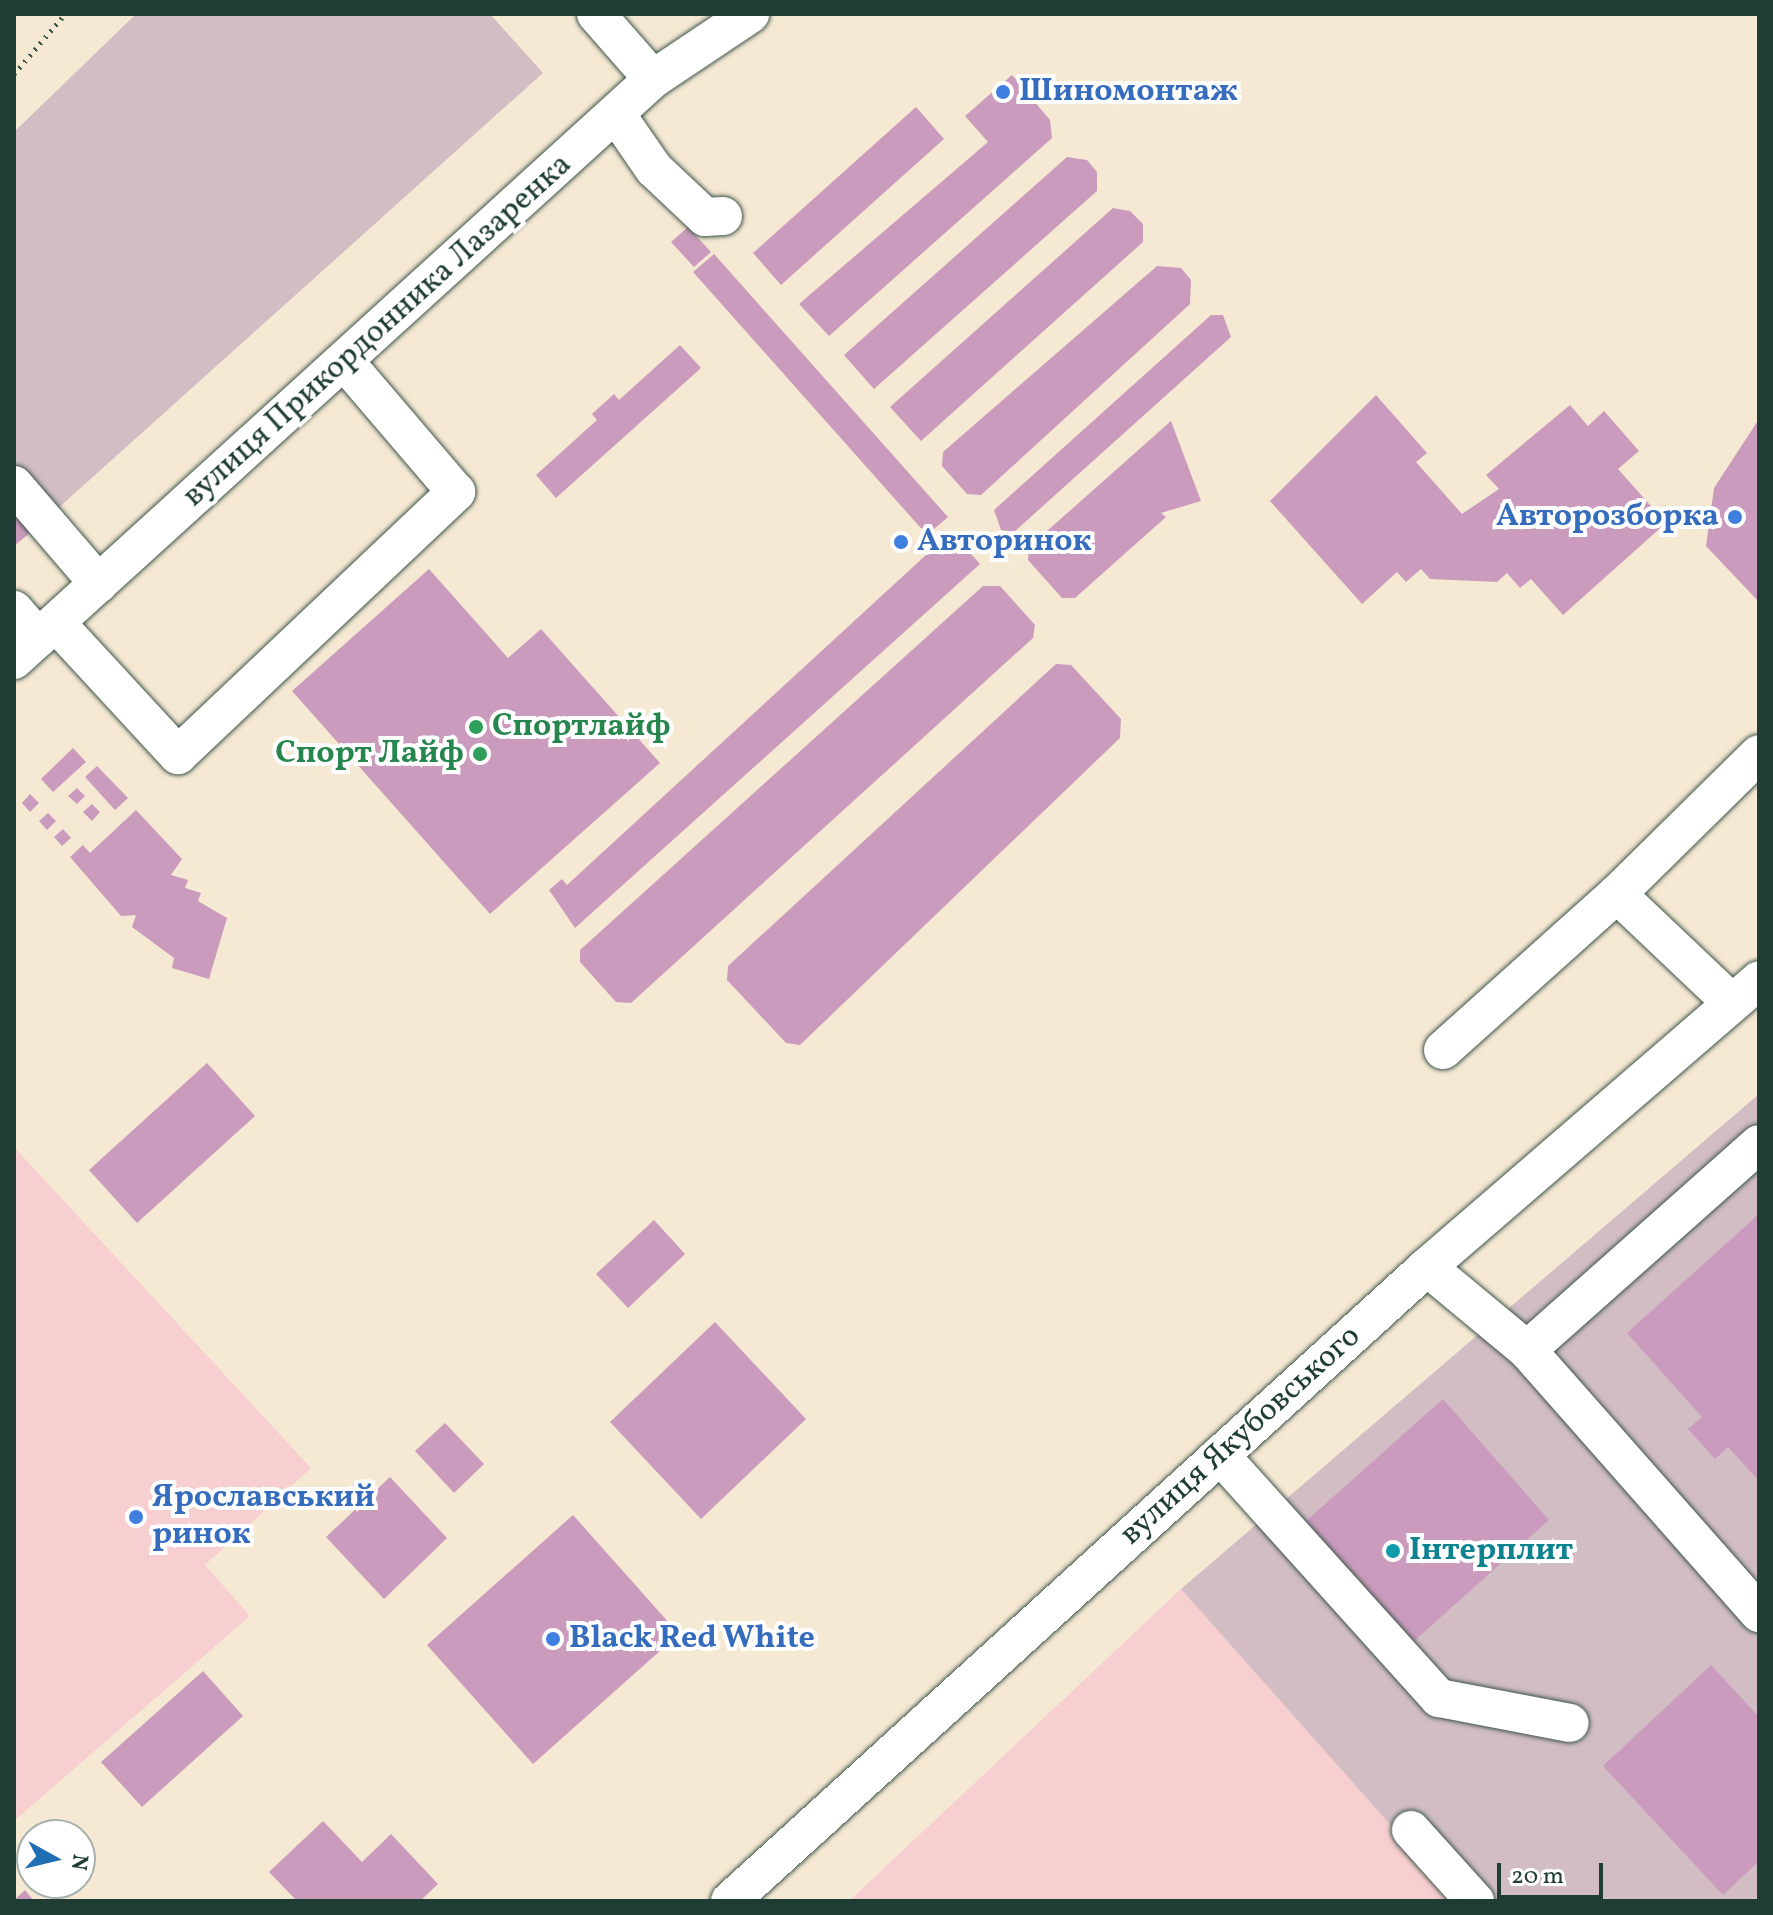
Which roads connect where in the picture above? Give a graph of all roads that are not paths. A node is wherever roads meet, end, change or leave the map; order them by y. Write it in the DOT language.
graph roads {
  1 [pos="596,14"];
  2 [pos="750,14"];
  3 [pos="653,79"];
  4 [pos="616,114"];
  5 [pos="723,216"];
  6 [pos="344,361"];
  7 [pos="14,485"];
  8 [pos="99,584"];
  9 [pos="14,610"];
  10 [pos="36,640"];
  11 [pos="1759,754"];
  12 [pos="1617,894"];
  13 [pos="1746,992"];
  14 [pos="1443,1050"];
  15 [pos="1759,1144"];
  16 [pos="1427,1267"];
  17 [pos="1527,1350"];
  18 [pos="1220,1455"];
  19 [pos="1759,1613"];
  20 [pos="1570,1723"];
  21 [pos="1411,1830"];
  22 [pos="730,1901"];
  23 [pos="1475,1901"];
  1 -- 3 [label="street"];
  2 -- 3 [label="street, вулиця Прикордонника Лазаренка"];
  3 -- 4 [label="street, вулиця Прикордонника Лазаренка"];
  4 -- 5 [label="street"];
  4 -- 6 [label="street, вулиця Прикордонника Лазаренка"];
  6 -- 8 [label="street, вулиця Прикордонника Лазаренка"];
  6 -- 10 [label="street"];
  7 -- 8 [label="street"];
  8 -- 10 [label="street, вулиця Прикордонника Лазаренка"];
  9 -- 10 [label="street"];
  11 -- 12 [label="street"];
  12 -- 13 [label="street"];
  12 -- 14 [label="street"];
  13 -- 16 [label="street, вулиця Якубовського"];
  15 -- 17 [label="street"];
  16 -- 17 [label="street"];
  16 -- 18 [label="street, вулиця Якубовського"];
  17 -- 19 [label="street"];
  18 -- 20 [label="street"];
  18 -- 22 [label="street, вулиця Якубовського"];
  21 -- 23 [label="street"];
}
